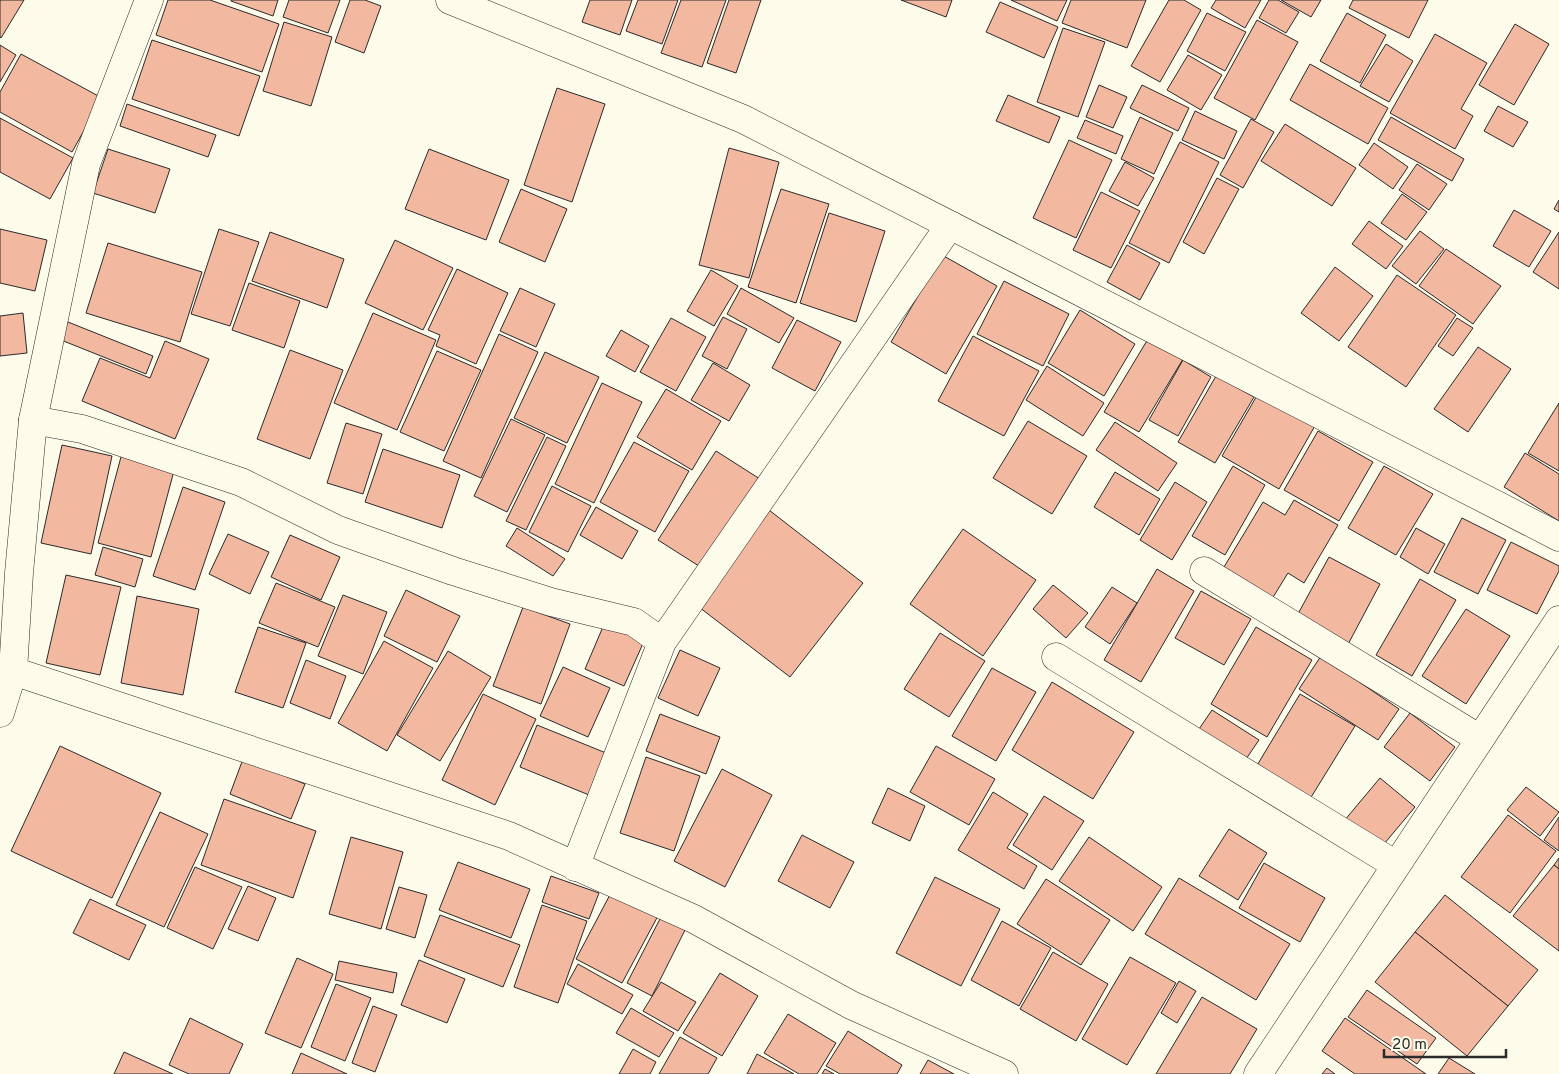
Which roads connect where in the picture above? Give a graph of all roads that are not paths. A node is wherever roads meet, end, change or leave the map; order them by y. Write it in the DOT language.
graph roads {
  1 [pos="149,0"];
  2 [pos="450,0"];
  3 [pos="950,225"];
  4 [pos="32,420"];
  5 [pos="1559,537"];
  6 [pos="1204,572"];
  7 [pos="1559,620"];
  8 [pos="662,642"];
  9 [pos="1056,657"];
  10 [pos="13,671"];
  11 [pos="0,713"];
  12 [pos="1480,738"];
  13 [pos="575,866"];
  14 [pos="1396,866"];
  15 [pos="1004,1074"];
  16 [pos="1258,1074"];
  1 -- 4 [label="street"];
  2 -- 3 [label="street"];
  3 -- 5 [label="street"];
  3 -- 8 [label="street"];
  4 -- 8 [label="street"];
  4 -- 10 [label="street"];
  6 -- 12 [label="street"];
  7 -- 12 [label="street"];
  8 -- 13 [label="street"];
  9 -- 14 [label="street"];
  10 -- 11 [label="street"];
  10 -- 13 [label="street"];
  12 -- 14 [label="street"];
  13 -- 15 [label="street"];
  14 -- 16 [label="street"];
}
